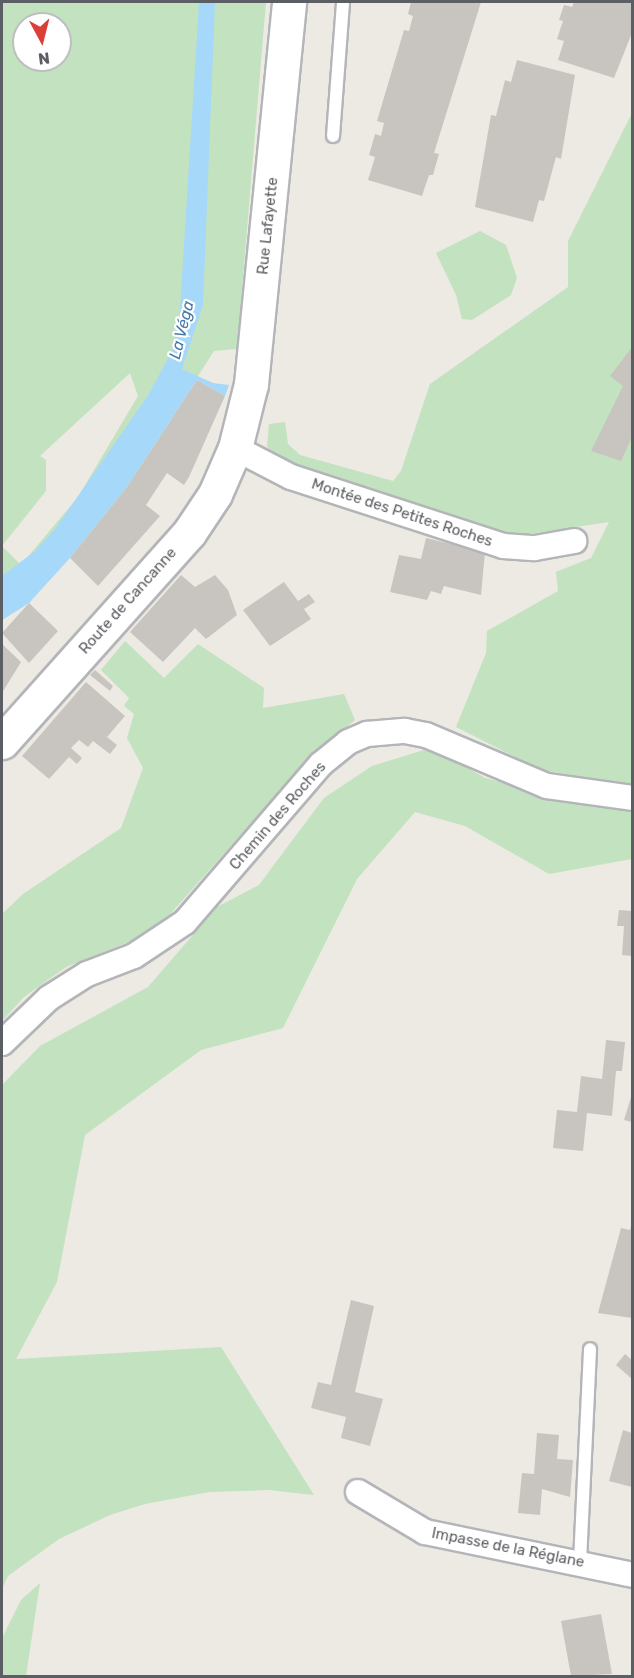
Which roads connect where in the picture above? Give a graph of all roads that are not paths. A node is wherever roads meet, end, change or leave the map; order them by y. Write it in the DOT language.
graph roads {
  1 [pos="289,2"];
  2 [pos="343,2"];
  3 [pos="333,136"];
  4 [pos="235,448"];
  5 [pos="574,541"];
  6 [pos="2,742"];
  7 [pos="633,798"];
  8 [pos="2,1043"];
  9 [pos="590,1349"];
  10 [pos="358,1492"];
  11 [pos="580,1562"];
  12 [pos="633,1575"];
  1 -- 4 [label="main road, Rue Lafayette"];
  2 -- 3 [label="lane"];
  4 -- 5 [label="street, Montée des Petites Roches"];
  4 -- 6 [label="main road, Route de Cancanne"];
  7 -- 8 [label="street, Chemin des Roches"];
  9 -- 11 [label="lane"];
  10 -- 11 [label="street, Impasse de la Réglane"];
  11 -- 12 [label="street, Impasse de la Réglane"];
}
